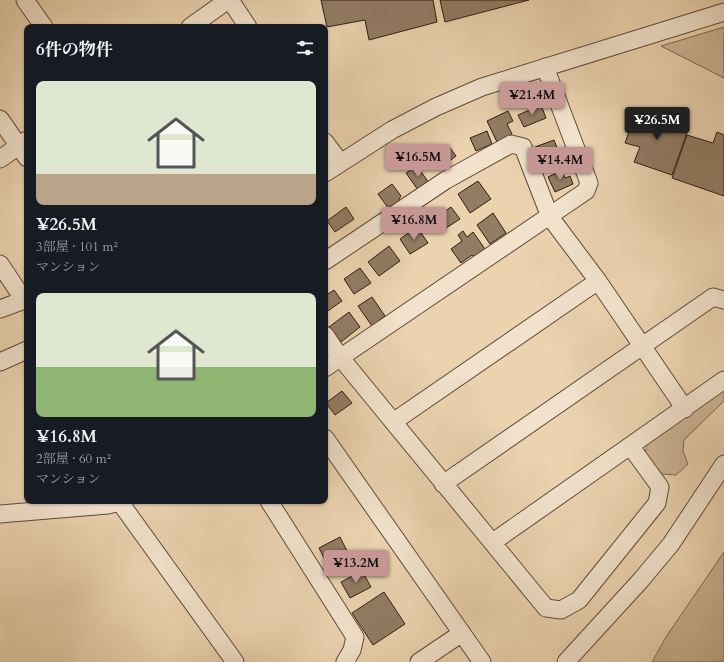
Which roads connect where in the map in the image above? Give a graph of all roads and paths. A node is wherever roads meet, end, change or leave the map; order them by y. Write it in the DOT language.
graph roads {
  1 [pos="25,0"];
  2 [pos="229,0"];
  3 [pos="724,12"];
  4 [pos="42,24"];
  5 [pos="194,24"];
  6 [pos="246,24"];
  7 [pos="545,67"];
  8 [pos="0,119"];
  9 [pos="328,146"];
  10 [pos="24,148"];
  11 [pos="0,159"];
  12 [pos="340,162"];
  13 [pos="328,171"];
  14 [pos="550,217"];
  15 [pos="328,259"];
  16 [pos="0,264"];
  17 [pos="598,281"];
  18 [pos="24,296"];
  19 [pos="24,300"];
  20 [pos="724,300"];
  21 [pos="0,309"];
  22 [pos="328,339"];
  23 [pos="643,347"];
  24 [pos="24,351"];
  25 [pos="340,357"];
  26 [pos="0,362"];
  27 [pos="328,366"];
  28 [pos="724,380"];
  29 [pos="685,410"];
  30 [pos="393,422"];
  31 [pos="328,442"];
  32 [pos="631,447"];
  33 [pos="724,464"];
  34 [pos="443,484"];
  35 [pos="102,504"];
  36 [pos="123,504"];
  37 [pos="271,504"];
  38 [pos="0,514"];
  39 [pos="493,542"];
  40 [pos="462,633"];
  41 [pos="235,662"];
  42 [pos="345,662"];
  43 [pos="419,662"];
  44 [pos="482,662"];
  45 [pos="566,662"];
  1 -- 4 [label="street"];
  2 -- 5 [label="street"];
  2 -- 6 [label="street"];
  3 -- 7 [label="street"];
  7 -- 12 [label="street"];
  7 -- 14 [label="street"];
  8 -- 10 [label="street"];
  9 -- 12 [label="street"];
  10 -- 11 [label="street"];
  12 -- 13 [label="street"];
  14 -- 15 [label="street"];
  14 -- 17 [label="street"];
  14 -- 25 [label="street"];
  16 -- 18 [label="street"];
  17 -- 23 [label="street"];
  17 -- 30 [label="street"];
  19 -- 21 [label="street"];
  20 -- 23 [label="street"];
  22 -- 25 [label="street"];
  23 -- 29 [label="street"];
  23 -- 34 [label="street"];
  24 -- 26 [label="street"];
  25 -- 27 [label="street"];
  25 -- 30 [label="street"];
  28 -- 29 [label="street"];
  29 -- 32 [label="street"];
  30 -- 34 [label="street"];
  31 -- 40 [label="street"];
  32 -- 39 [label="street"];
  32 -- 39 [label="street"];
  33 -- 45 [label="street"];
  34 -- 39 [label="street"];
  35 -- 38 [label="street"];
  36 -- 41 [label="street"];
  37 -- 42 [label="street"];
  40 -- 43 [label="street"];
  40 -- 44 [label="street"];
}
